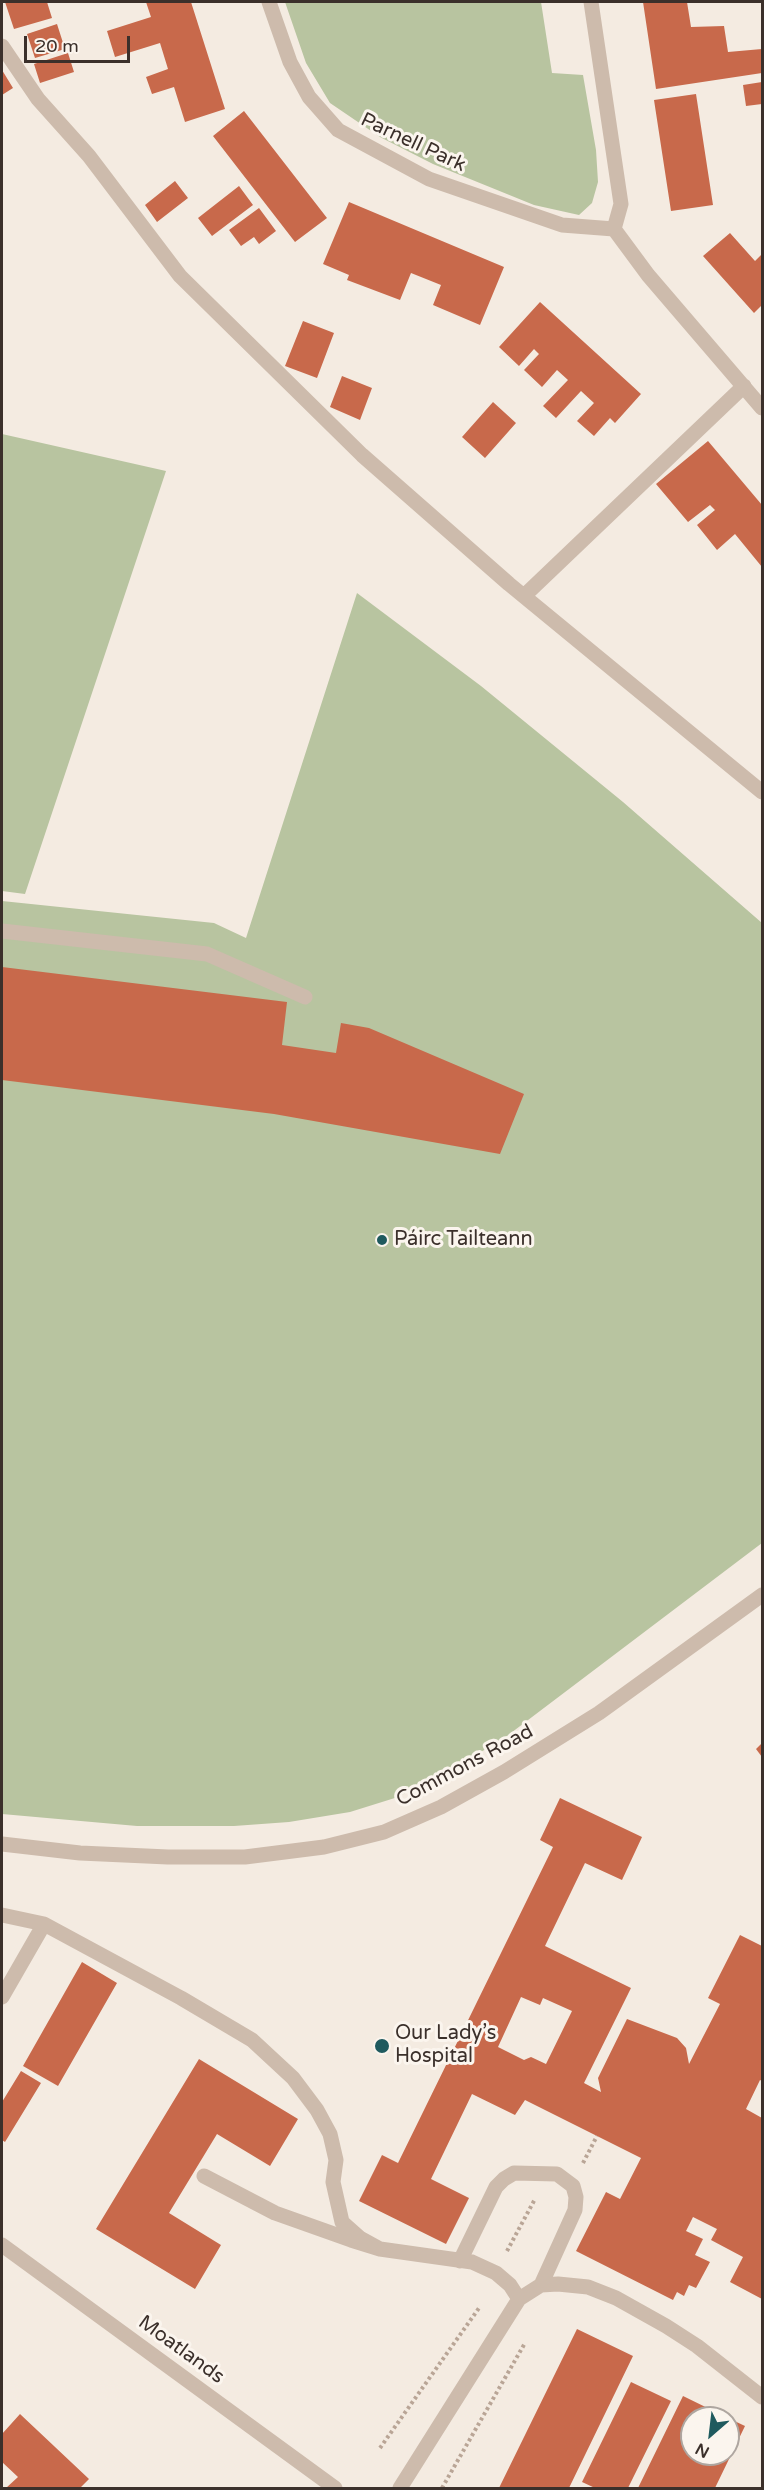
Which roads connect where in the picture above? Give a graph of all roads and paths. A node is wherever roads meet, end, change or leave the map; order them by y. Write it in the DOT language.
graph roads {
  1 [pos="268,2"];
  2 [pos="591,2"];
  3 [pos="2,46"];
  4 [pos="614,229"];
  5 [pos="744,386"];
  6 [pos="762,408"];
  7 [pos="524,596"];
  8 [pos="762,792"];
  9 [pos="2,931"];
  10 [pos="305,997"];
  11 [pos="762,1595"];
  12 [pos="2,1844"];
  13 [pos="2,1915"];
  14 [pos="44,1924"];
  15 [pos="2,1997"];
  16 [pos="597,2136"];
  17 [pos="581,2167"];
  18 [pos="204,2176"];
  19 [pos="537,2194"];
  20 [pos="2,2245"];
  21 [pos="380,2249"];
  22 [pos="504,2257"];
  23 [pos="460,2261"];
  24 [pos="541,2285"];
  25 [pos="519,2299"];
  26 [pos="479,2308"];
  27 [pos="527,2339"];
  28 [pos="762,2397"];
  29 [pos="380,2448"];
  30 [pos="335,2488"];
  31 [pos="400,2488"];
  32 [pos="442,2488"];
  1 -- 4 [label="street, Parnell Park"];
  2 -- 4 [label="street"];
  3 -- 7 [label="street"];
  4 -- 5 [label="street"];
  5 -- 6 [label="street"];
  5 -- 7 [label="street"];
  7 -- 8 [label="street"];
  9 -- 10 [label="street"];
  11 -- 12 [label="street, Commons Road"];
  13 -- 14 [label="street"];
  14 -- 15 [label="street"];
  14 -- 21 [label="street"];
  16 -- 17 [label="path"];
  18 -- 21 [label="street"];
  19 -- 22 [label="path"];
  20 -- 30 [label="street, Moatlands"];
  21 -- 23 [label="street"];
  23 -- 24 [label="street"];
  23 -- 25 [label="street"];
  24 -- 25 [label="street"];
  24 -- 28 [label="street"];
  25 -- 31 [label="street"];
  26 -- 29 [label="path"];
  27 -- 32 [label="path"];
}
